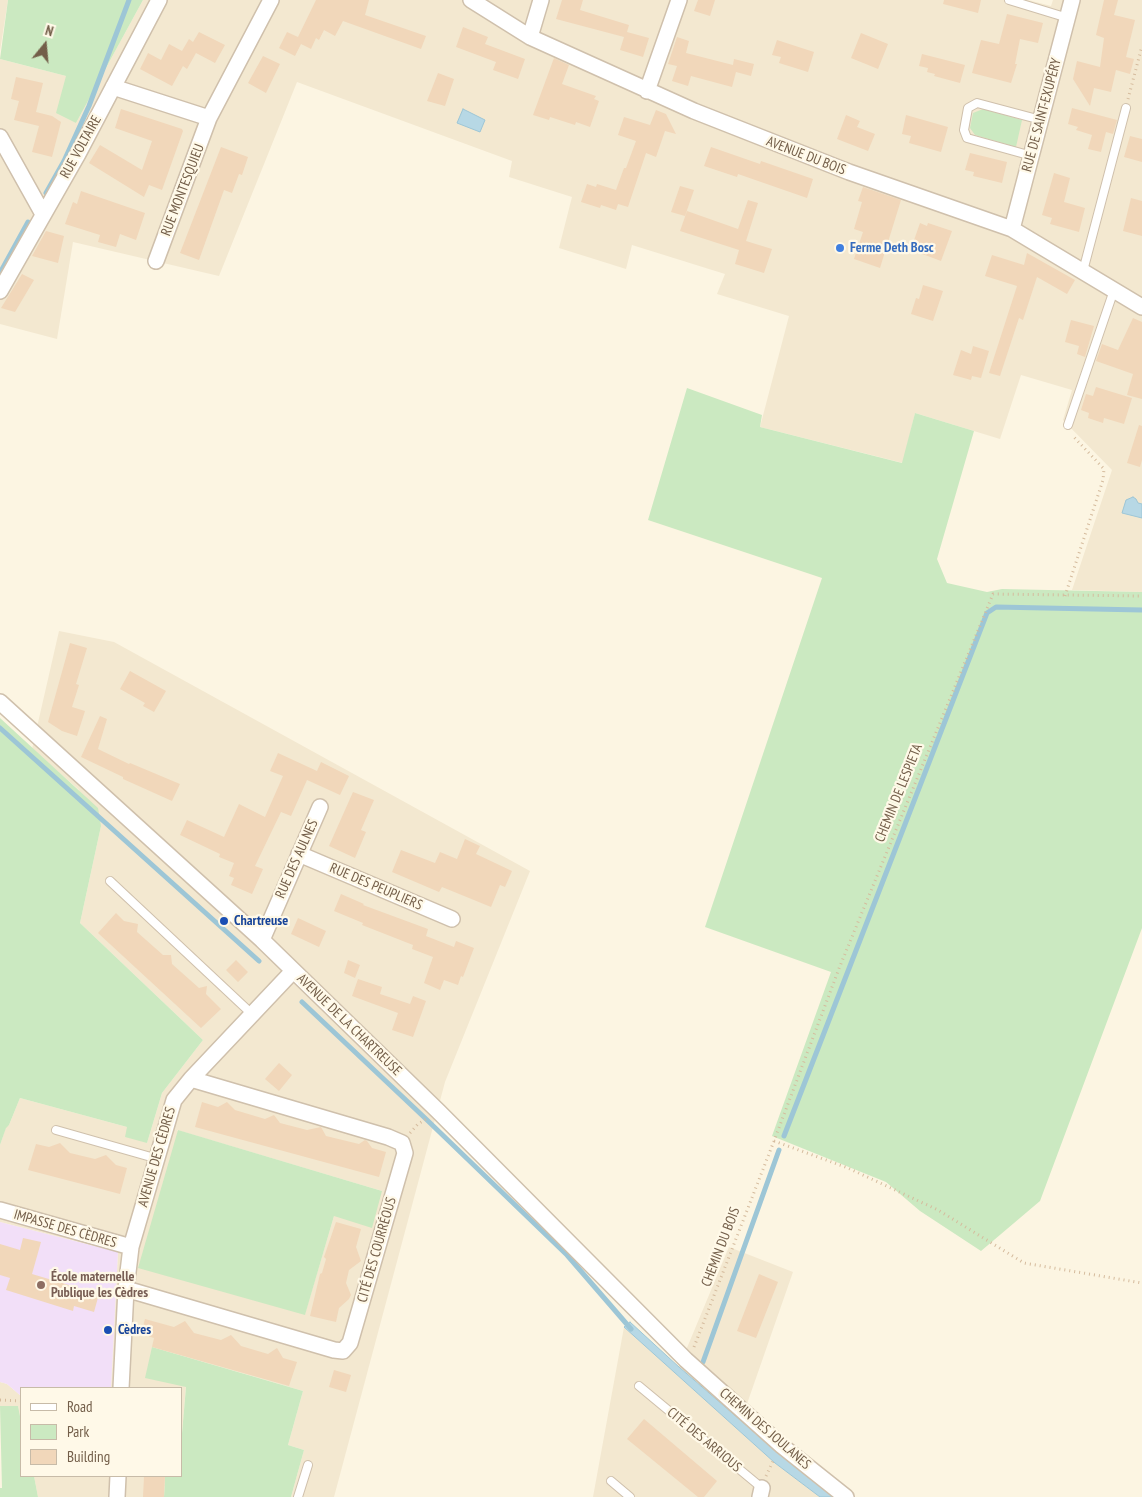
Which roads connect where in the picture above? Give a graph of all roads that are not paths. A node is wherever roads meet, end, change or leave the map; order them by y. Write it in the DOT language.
graph roads {
  1 [pos="159,0"];
  2 [pos="272,0"];
  3 [pos="471,0"];
  4 [pos="541,0"];
  5 [pos="678,0"];
  6 [pos="1009,0"];
  7 [pos="1072,0"];
  8 [pos="1068,18"];
  9 [pos="530,37"];
  10 [pos="113,87"];
  11 [pos="647,91"];
  12 [pos="1126,108"];
  13 [pos="209,118"];
  14 [pos="1041,120"];
  15 [pos="0,137"];
  16 [pos="1032,156"];
  17 [pos="43,214"];
  18 [pos="1012,229"];
  19 [pos="156,261"];
  20 [pos="1082,271"];
  21 [pos="1114,290"];
  22 [pos="0,292"];
  23 [pos="1142,307"];
  24 [pos="1068,425"];
  25 [pos="0,702"];
  26 [pos="320,807"];
  27 [pos="299,854"];
  28 [pos="110,881"];
  29 [pos="452,919"];
  30 [pos="262,940"];
  31 [pos="293,971"];
  32 [pos="253,1015"];
  33 [pos="191,1079"];
  34 [pos="56,1130"];
  35 [pos="158,1159"];
  36 [pos="0,1210"];
  37 [pos="131,1247"];
  38 [pos="126,1289"];
  39 [pos="686,1360"];
  40 [pos="639,1386"];
  41 [pos="121,1387"];
  42 [pos="308,1465"];
  43 [pos="118,1477"];
  44 [pos="611,1482"];
  45 [pos="761,1493"];
  46 [pos="117,1497"];
  47 [pos="298,1497"];
  48 [pos="630,1497"];
  49 [pos="846,1497"];
  1 -- 10 [label="street, RUE VOLTAIRE"];
  2 -- 13 [label="street, RUE MONTESQUIEU"];
  3 -- 9 [label="street, AVENUE DU BOIS"];
  4 -- 9 [label="street"];
  5 -- 11 [label="street"];
  6 -- 8 [label="lane"];
  7 -- 8 [label="street, RUE DE SAINT-EXUPÉRY"];
  8 -- 14 [label="street, RUE DE SAINT-EXUPÉRY"];
  9 -- 11 [label="street, AVENUE DU BOIS"];
  10 -- 13 [label="street"];
  10 -- 17 [label="street, RUE VOLTAIRE"];
  11 -- 18 [label="street, AVENUE DU BOIS"];
  12 -- 20 [label="lane"];
  13 -- 19 [label="street, RUE MONTESQUIEU"];
  14 -- 16 [label="street, RUE DE SAINT-EXUPÉRY"];
  14 -- 16 [label="lane"];
  15 -- 17 [label="street"];
  16 -- 18 [label="street, RUE DE SAINT-EXUPÉRY"];
  17 -- 22 [label="street, RUE VOLTAIRE"];
  18 -- 20 [label="street, AVENUE DU BOIS"];
  20 -- 21 [label="street, AVENUE DU BOIS"];
  21 -- 23 [label="street, AVENUE DU BOIS"];
  21 -- 24 [label="lane"];
  25 -- 30 [label="street, AVENUE DE LA CHARTREUSE"];
  26 -- 27 [label="street, RUE DES AULNES"];
  27 -- 29 [label="street, RUE DES PEUPLIERS"];
  27 -- 30 [label="street, RUE DES AULNES"];
  28 -- 32 [label="lane"];
  30 -- 31 [label="street, AVENUE DE LA CHARTREUSE"];
  31 -- 32 [label="street, AVENUE DES CÈDRES"];
  31 -- 39 [label="street, AVENUE DE LA CHARTREUSE"];
  32 -- 33 [label="street, AVENUE DES CÈDRES"];
  33 -- 35 [label="street, AVENUE DES CÈDRES"];
  33 -- 38 [label="street, CITÉ DES COURRÉOUS"];
  34 -- 35 [label="lane"];
  35 -- 37 [label="street, AVENUE DES CÈDRES"];
  36 -- 37 [label="street, IMPASSE DES CÈDRES"];
  37 -- 38 [label="street, AVENUE DES CÈDRES"];
  38 -- 41 [label="street, AVENUE DES CÈDRES"];
  39 -- 49 [label="street, CHEMIN DES JOULANES"];
  40 -- 45 [label="lane, CITÉ DES ARRIOUS"];
  42 -- 47 [label="lane"];
  43 -- 46 [label="street"];
  44 -- 48 [label="lane"];
}
